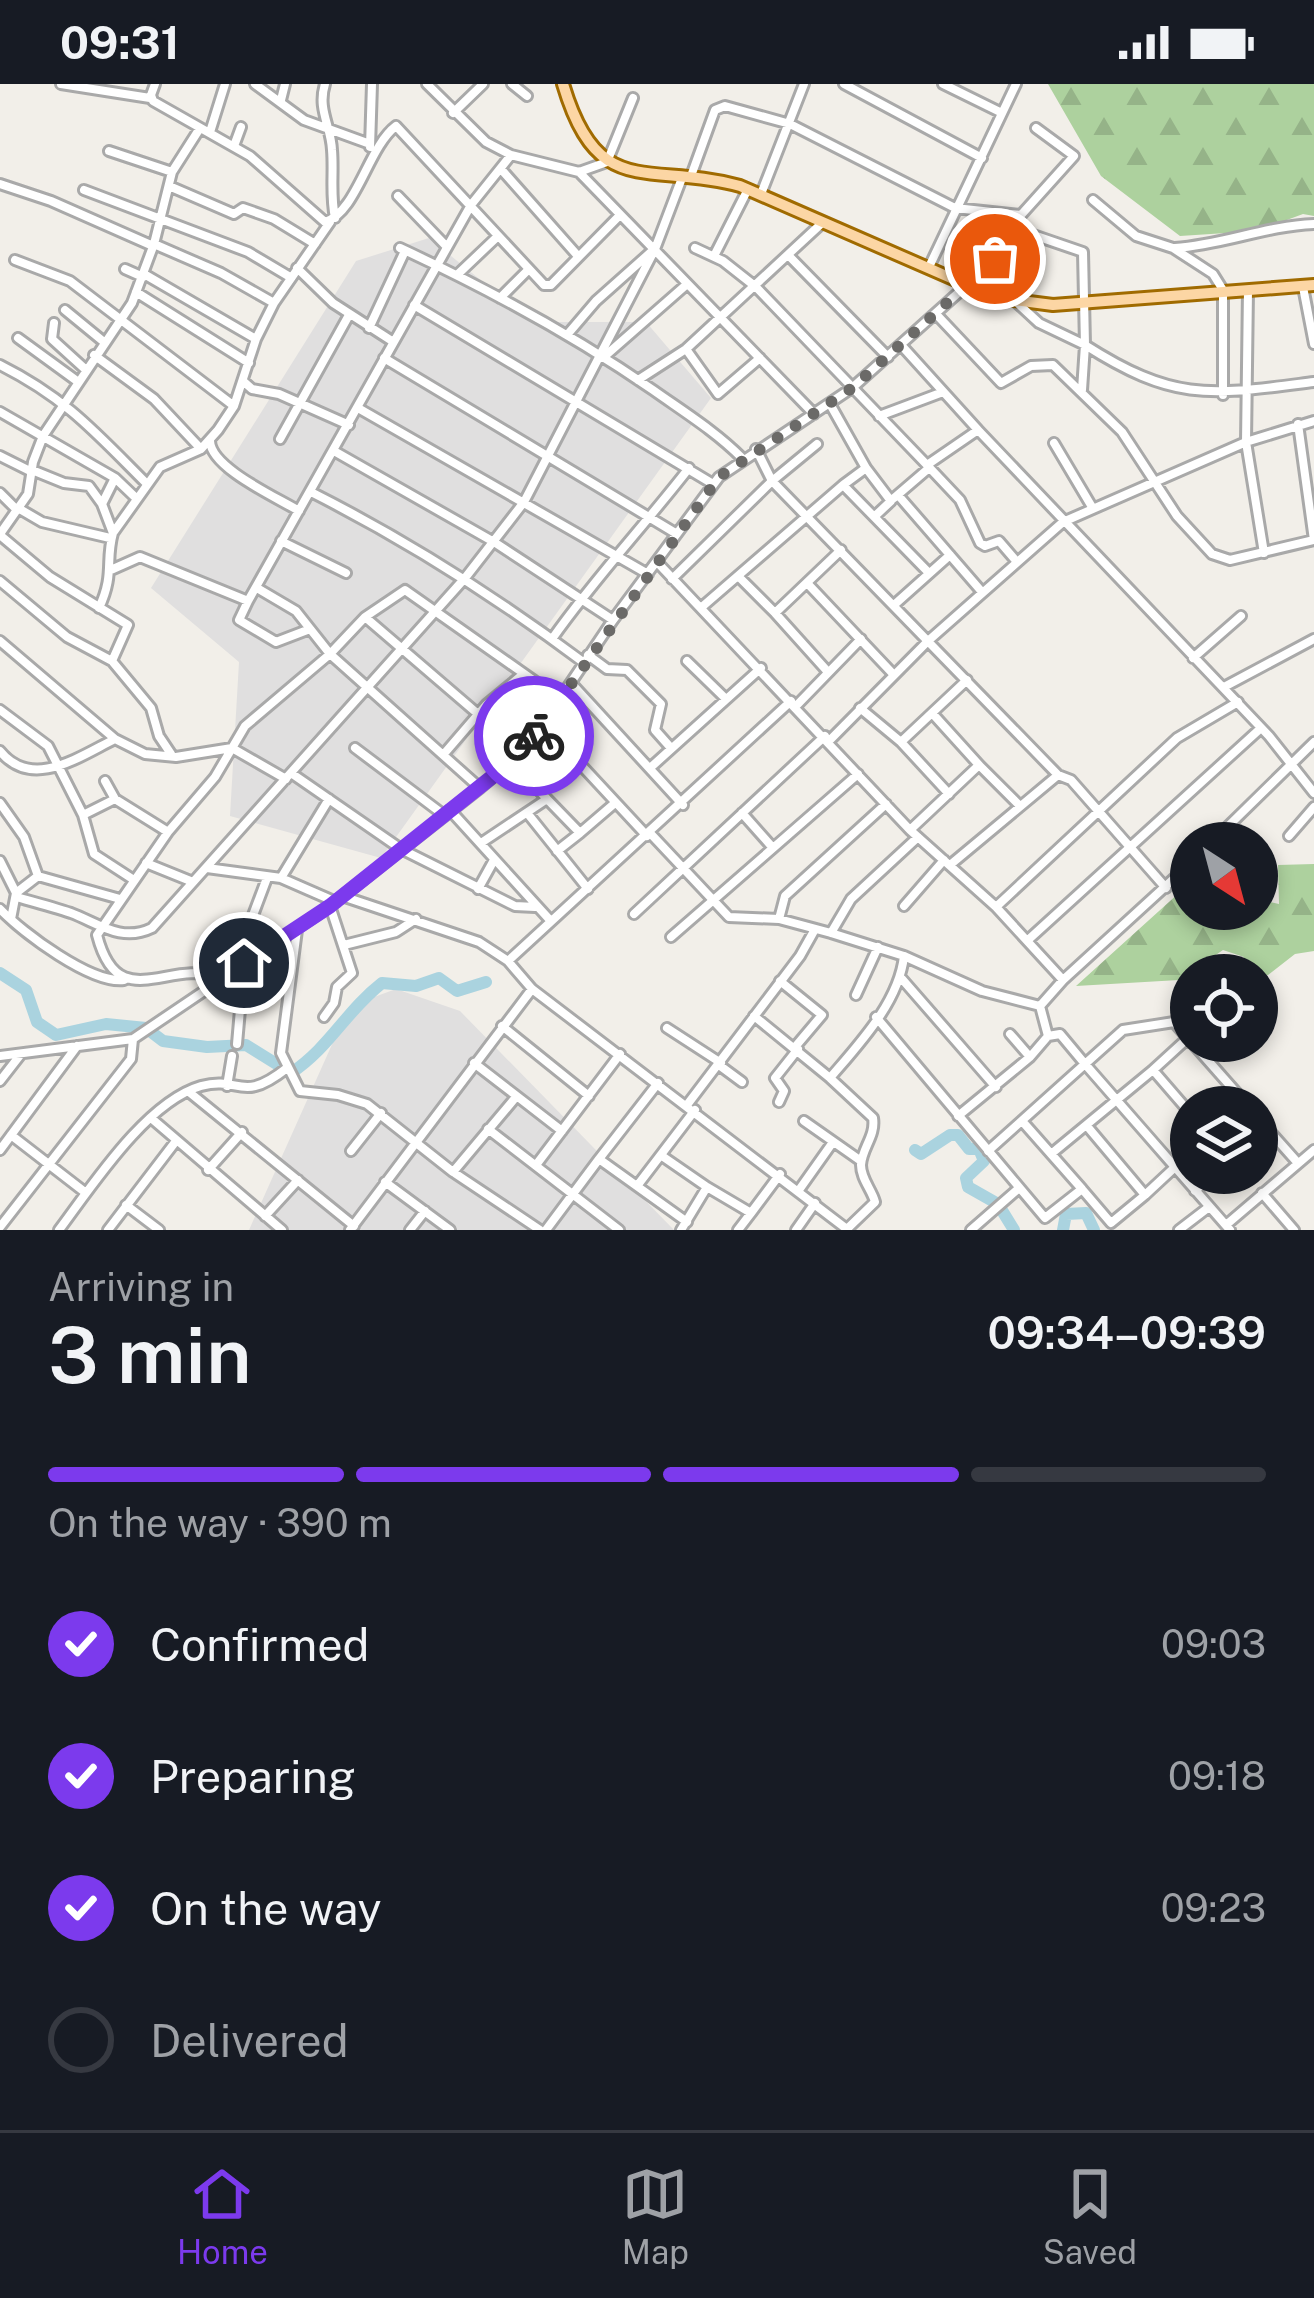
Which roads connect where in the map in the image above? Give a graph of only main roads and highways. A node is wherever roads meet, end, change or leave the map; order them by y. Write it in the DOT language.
graph roads {
  1 [pos="566,86"];
  2 [pos="1309,286"];
  1 -- 2 [label="main road"];
}
